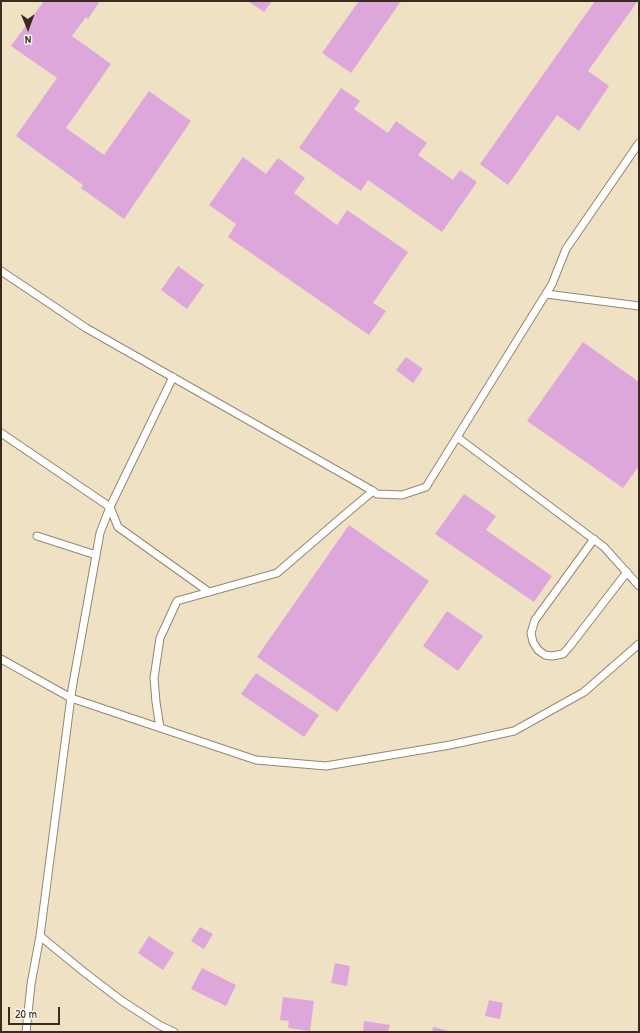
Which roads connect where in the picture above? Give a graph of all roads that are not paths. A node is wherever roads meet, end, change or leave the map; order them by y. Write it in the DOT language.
graph roads {
  1 [pos="639,143"];
  2 [pos="1,271"];
  3 [pos="546,294"];
  4 [pos="639,306"];
  5 [pos="173,377"];
  6 [pos="1,432"];
  7 [pos="457,437"];
  8 [pos="373,491"];
  9 [pos="110,507"];
  10 [pos="37,536"];
  11 [pos="594,539"];
  12 [pos="96,555"];
  13 [pos="627,572"];
  14 [pos="639,586"];
  15 [pos="209,592"];
  16 [pos="639,644"];
  17 [pos="1,659"];
  18 [pos="71,698"];
  19 [pos="160,728"];
  20 [pos="40,936"];
  21 [pos="26,1032"];
  22 [pos="174,1032"];
  1 -- 3 [label="lane"];
  2 -- 5 [label="lane"];
  3 -- 4 [label="lane"];
  3 -- 7 [label="lane"];
  5 -- 8 [label="lane"];
  5 -- 9 [label="lane"];
  6 -- 9 [label="lane"];
  7 -- 8 [label="lane"];
  7 -- 11 [label="lane"];
  8 -- 15 [label="lane"];
  9 -- 12 [label="lane"];
  9 -- 15 [label="lane"];
  10 -- 12 [label="lane"];
  11 -- 13 [label="lane"];
  11 -- 13 [label="lane"];
  12 -- 18 [label="lane"];
  13 -- 14 [label="lane"];
  15 -- 19 [label="lane"];
  16 -- 19 [label="lane"];
  17 -- 18 [label="lane"];
  18 -- 19 [label="lane"];
  18 -- 20 [label="lane"];
  20 -- 21 [label="lane"];
  20 -- 22 [label="lane"];
}
